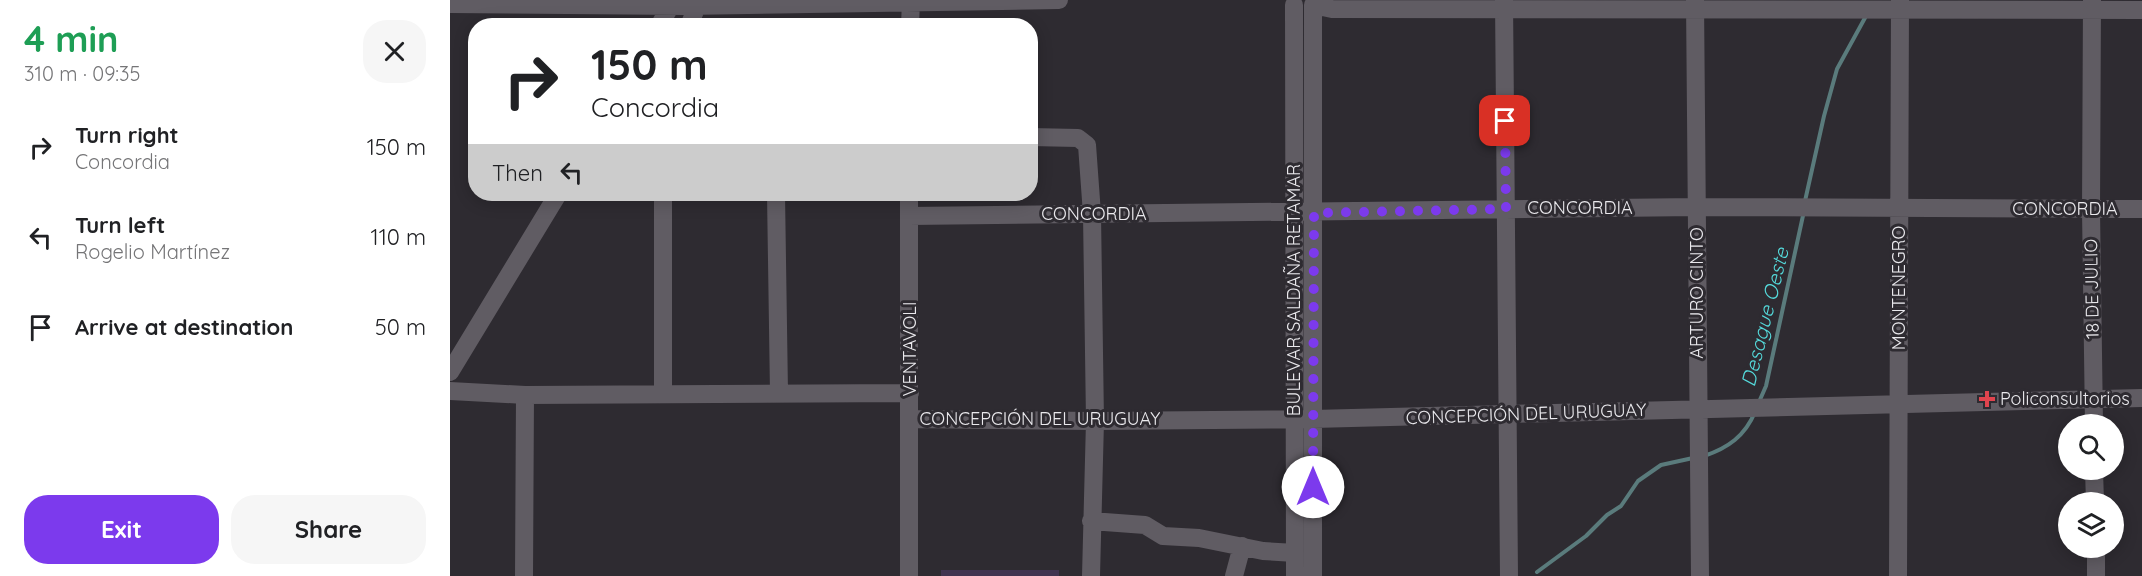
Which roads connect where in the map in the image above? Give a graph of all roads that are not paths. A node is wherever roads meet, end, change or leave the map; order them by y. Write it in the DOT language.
graph roads {
  1 [pos="1059,0"];
  2 [pos="911,1"];
  3 [pos="506,2"];
  4 [pos="1304,2"];
  5 [pos="673,3"];
  6 [pos="450,4"];
  7 [pos="1900,4"];
  8 [pos="1504,5"];
  9 [pos="1695,5"];
  10 [pos="2092,5"];
  11 [pos="698,6"];
  12 [pos="2142,10"];
  13 [pos="664,18"];
  14 [pos="693,18"];
  15 [pos="910,18"];
  16 [pos="1038,137"];
  17 [pos="554,201"];
  18 [pos="663,201"];
  19 [pos="776,201"];
  20 [pos="909,201"];
  21 [pos="1696,207"];
  22 [pos="1900,207"];
  23 [pos="1506,209"];
  24 [pos="2142,209"];
  25 [pos="2091,210"];
  26 [pos="1294,213"];
  27 [pos="1314,213"];
  28 [pos="1092,214"];
  29 [pos="909,216"];
  30 [pos="450,372"];
  31 [pos="450,391"];
  32 [pos="663,393"];
  33 [pos="779,393"];
  34 [pos="910,393"];
  35 [pos="525,395"];
  36 [pos="2142,398"];
  37 [pos="2093,399"];
  38 [pos="1899,404"];
  39 [pos="1698,409"];
  40 [pos="1508,414"];
  41 [pos="2094,414"];
  42 [pos="910,419"];
  43 [pos="1294,419"];
  44 [pos="1313,420"];
  45 [pos="1095,421"];
  46 [pos="1091,521"];
  47 [pos="1242,546"];
  48 [pos="1295,553"];
  49 [pos="2096,558"];
  50 [pos="524,576"];
  51 [pos="909,576"];
  52 [pos="1091,576"];
  53 [pos="1234,576"];
  54 [pos="1295,576"];
  55 [pos="1313,576"];
  56 [pos="1509,576"];
  57 [pos="1700,576"];
  58 [pos="1898,576"];
  59 [pos="2096,576"];
  1 -- 2 [label="street"];
  2 -- 11 [label="street"];
  2 -- 15 [label="street"];
  3 -- 5 [label="street"];
  3 -- 6 [label="street"];
  4 -- 8 [label="street"];
  4 -- 26 [label="street, BULEVAR SALDAÑA RETAMAR"];
  4 -- 27 [label="street, BULEVAR SALDAÑA RETAMAR"];
  5 -- 11 [label="street"];
  5 -- 13 [label="street"];
  7 -- 9 [label="street"];
  7 -- 10 [label="street"];
  7 -- 22 [label="street, MONTENEGRO"];
  8 -- 9 [label="street"];
  8 -- 23 [label="street"];
  9 -- 21 [label="street, ARTURO CINTO"];
  10 -- 12 [label="street"];
  10 -- 25 [label="street, 18 DE JULIO"];
  11 -- 14 [label="street"];
  16 -- 28 [label="street"];
  17 -- 30 [label="street"];
  18 -- 32 [label="street"];
  19 -- 33 [label="street"];
  20 -- 29 [label="street, VENTAVOLI"];
  21 -- 22 [label="street, CONCORDIA"];
  21 -- 23 [label="street, CONCORDIA"];
  21 -- 39 [label="street, ARTURO CINTO"];
  22 -- 25 [label="street, CONCORDIA"];
  22 -- 38 [label="street, MONTENEGRO"];
  23 -- 27 [label="street, CONCORDIA"];
  23 -- 40 [label="street"];
  24 -- 25 [label="street, CONCORDIA"];
  25 -- 37 [label="street, 18 DE JULIO"];
  26 -- 27 [label="street, CONCORDIA"];
  26 -- 28 [label="street, CONCORDIA"];
  26 -- 43 [label="street, BULEVAR SALDAÑA RETAMAR"];
  27 -- 44 [label="street, BULEVAR SALDAÑA RETAMAR"];
  28 -- 29 [label="street, CONCORDIA"];
  28 -- 45 [label="street"];
  29 -- 34 [label="street, VENTAVOLI"];
  31 -- 35 [label="street, CONCEPCIÓN DEL URUGUAY"];
  32 -- 33 [label="street, CONCEPCIÓN DEL URUGUAY"];
  32 -- 35 [label="street, CONCEPCIÓN DEL URUGUAY"];
  33 -- 34 [label="street, CONCEPCIÓN DEL URUGUAY"];
  34 -- 42 [label="street, VENTAVOLI"];
  35 -- 50 [label="street"];
  36 -- 37 [label="street, CONCEPCIÓN DEL URUGUAY"];
  37 -- 38 [label="street, CONCEPCIÓN DEL URUGUAY"];
  37 -- 41 [label="street, 18 DE JULIO"];
  38 -- 39 [label="street, CONCEPCIÓN DEL URUGUAY"];
  38 -- 58 [label="street, MONTENEGRO"];
  39 -- 40 [label="street, CONCEPCIÓN DEL URUGUAY"];
  39 -- 57 [label="street, ARTURO CINTO"];
  40 -- 44 [label="street, CONCEPCIÓN DEL URUGUAY"];
  40 -- 56 [label="street"];
  42 -- 45 [label="street, CONCEPCIÓN DEL URUGUAY"];
  42 -- 51 [label="street, VENTAVOLI"];
  43 -- 44 [label="street, CONCEPCIÓN DEL URUGUAY"];
  43 -- 45 [label="street, CONCEPCIÓN DEL URUGUAY"];
  43 -- 48 [label="street, BULEVAR SALDAÑA RETAMAR"];
  44 -- 55 [label="street, BULEVAR SALDAÑA RETAMAR"];
  45 -- 46 [label="street"];
  46 -- 47 [label="street"];
  46 -- 52 [label="street"];
  47 -- 48 [label="street"];
  47 -- 53 [label="street"];
  48 -- 54 [label="street, BULEVAR SALDAÑA RETAMAR"];
  49 -- 59 [label="street"];
}
